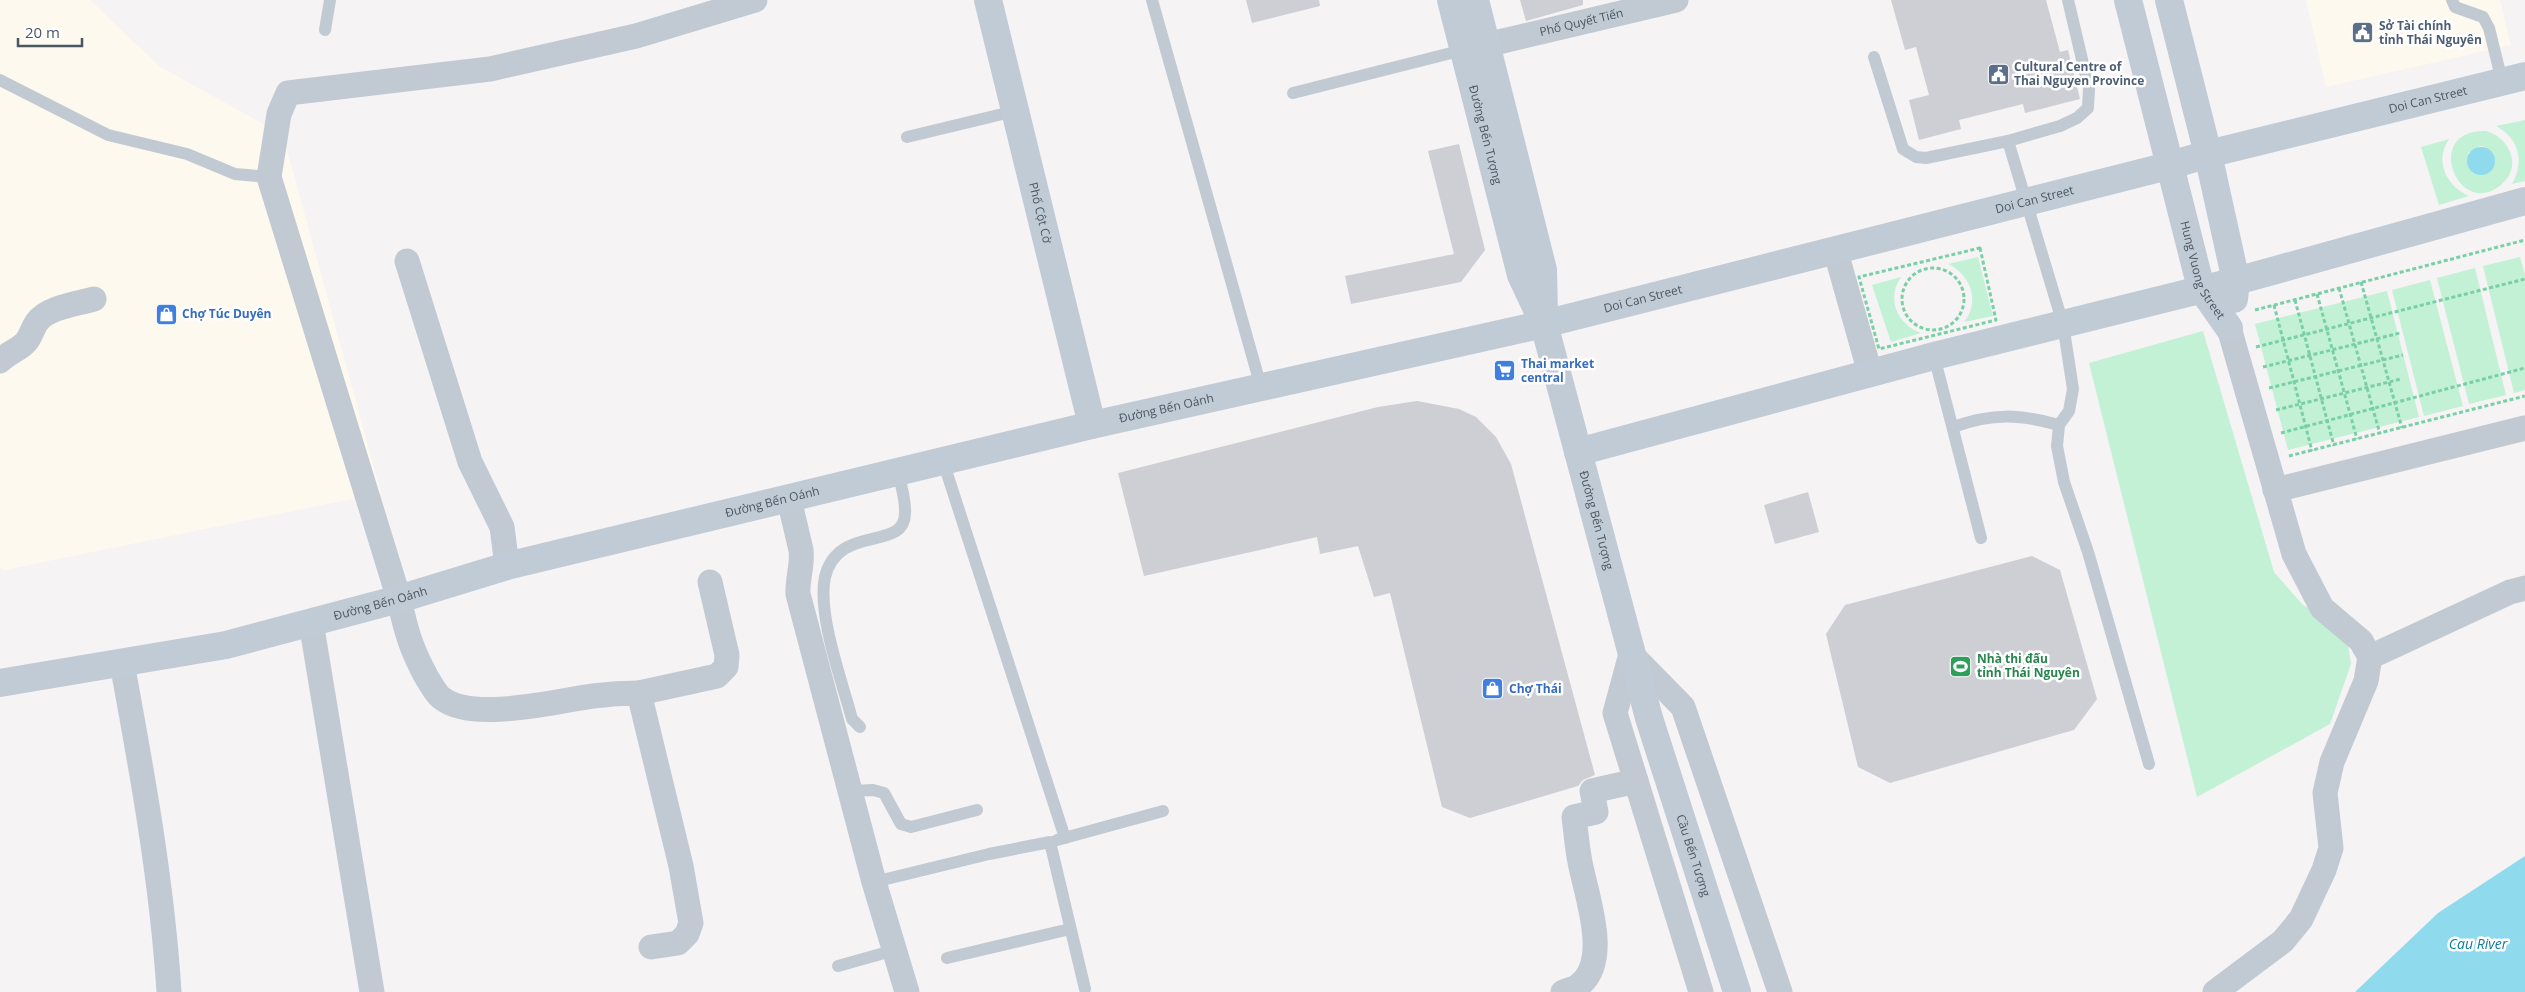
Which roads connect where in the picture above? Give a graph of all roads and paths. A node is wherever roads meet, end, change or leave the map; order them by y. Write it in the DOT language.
graph roads {
  1 [pos="330,0"];
  2 [pos="755,0"];
  3 [pos="988,0"];
  4 [pos="1152,0"];
  5 [pos="1452,0"];
  6 [pos="1475,0"];
  7 [pos="1676,0"];
  8 [pos="2068,0"];
  9 [pos="2128,0"];
  10 [pos="2169,0"];
  11 [pos="2452,0"];
  12 [pos="326,30"];
  13 [pos="1475,47"];
  14 [pos="1874,57"];
  15 [pos="2514,78"];
  16 [pos="0,80"];
  17 [pos="1292,93"];
  18 [pos="1015,111"];
  19 [pos="907,137"];
  20 [pos="2008,141"];
  21 [pos="2208,154"];
  22 [pos="2168,166"];
  23 [pos="269,177"];
  24 [pos="2525,201"];
  25 [pos="2026,202"];
  26 [pos="2525,240"];
  27 [pos="1835,249"];
  28 [pos="407,261"];
  29 [pos="1923,262"];
  30 [pos="1923,270"];
  31 [pos="2525,279"];
  32 [pos="2236,281"];
  33 [pos="2362,282"];
  34 [pos="2201,288"];
  35 [pos="2339,288"];
  36 [pos="2317,294"];
  37 [pos="94,299"];
  38 [pos="2295,300"];
  39 [pos="2274,305"];
  40 [pos="2372,318"];
  41 [pos="2349,323"];
  42 [pos="1544,324"];
  43 [pos="2062,324"];
  44 [pos="2243,328"];
  45 [pos="2327,329"];
  46 [pos="2400,333"];
  47 [pos="2305,334"];
  48 [pos="2377,339"];
  49 [pos="2282,340"];
  50 [pos="2355,344"];
  51 [pos="2253,347"];
  52 [pos="2333,350"];
  53 [pos="2255,354"];
  54 [pos="2311,355"];
  55 [pos="2403,355"];
  56 [pos="1934,356"];
  57 [pos="2383,360"];
  58 [pos="0,361"];
  59 [pos="2288,361"];
  60 [pos="2361,366"];
  61 [pos="2259,368"];
  62 [pos="2525,368"];
  63 [pos="2338,371"];
  64 [pos="1870,373"];
  65 [pos="2316,377"];
  66 [pos="2401,379"];
  67 [pos="2294,382"];
  68 [pos="2389,382"];
  69 [pos="1260,388"];
  70 [pos="2367,388"];
  71 [pos="2264,390"];
  72 [pos="2344,393"];
  73 [pos="2525,396"];
  74 [pos="2322,399"];
  75 [pos="2395,402"];
  76 [pos="2300,404"];
  77 [pos="2373,408"];
  78 [pos="2270,411"];
  79 [pos="2350,414"];
  80 [pos="2328,420"];
  81 [pos="1092,425"];
  82 [pos="2059,425"];
  83 [pos="2305,426"];
  84 [pos="1953,427"];
  85 [pos="2402,428"];
  86 [pos="2525,428"];
  87 [pos="2276,434"];
  88 [pos="2380,434"];
  89 [pos="2357,439"];
  90 [pos="2334,446"];
  91 [pos="2312,451"];
  92 [pos="1578,452"];
  93 [pos="2282,454"];
  94 [pos="943,461"];
  95 [pos="898,472"];
  96 [pos="2275,490"];
  97 [pos="789,499"];
  98 [pos="1981,538"];
  99 [pos="506,566"];
  100 [pos="710,582"];
  101 [pos="2525,588"];
  102 [pos="399,599"];
  103 [pos="312,622"];
  104 [pos="1632,654"];
  105 [pos="2370,657"];
  106 [pos="122,663"];
  107 [pos="0,678"];
  108 [pos="0,683"];
  109 [pos="639,693"];
  110 [pos="1649,718"];
  111 [pos="860,727"];
  112 [pos="2149,764"];
  113 [pos="1636,781"];
  114 [pos="851,792"];
  115 [pos="977,810"];
  116 [pos="1163,811"];
  117 [pos="1065,838"];
  118 [pos="1050,842"];
  119 [pos="874,882"];
  120 [pos="1070,929"];
  121 [pos="651,947"];
  122 [pos="895,950"];
  123 [pos="947,958"];
  124 [pos="838,966"];
  125 [pos="1085,989"];
  126 [pos="169,992"];
  127 [pos="372,992"];
  128 [pos="907,992"];
  129 [pos="1564,992"];
  130 [pos="1701,992"];
  131 [pos="1737,992"];
  132 [pos="1780,992"];
  133 [pos="2215,992"];
  1 -- 12 [label="lane"];
  2 -- 23 [label="street"];
  3 -- 18 [label="main road, Phố Cột Cờ"];
  4 -- 69 [label="lane"];
  5 -- 13 [label="main road, Đường Bến Tượng"];
  6 -- 13 [label="main road, Đường Bến Tượng"];
  7 -- 13 [label="street, Phố Quyết Tiến"];
  8 -- 20 [label="lane"];
  9 -- 22 [label="main road, Hung Vuong Street"];
  10 -- 21 [label="main road, Hung Vuong Street"];
  11 -- 15 [label="lane"];
  13 -- 17 [label="lane"];
  13 -- 42 [label="main road, Đường Bến Tượng"];
  14 -- 20 [label="lane"];
  15 -- 21 [label="main road, Doi Can Street"];
  16 -- 23 [label="lane"];
  18 -- 19 [label="lane"];
  18 -- 81 [label="main road, Phố Cột Cờ"];
  20 -- 25 [label="lane"];
  21 -- 22 [label="main road, Doi Can Street"];
  21 -- 32 [label="main road, Hung Vuong Street"];
  22 -- 25 [label="main road, Doi Can Street"];
  22 -- 34 [label="main road, Hung Vuong Street"];
  23 -- 102 [label="street"];
  24 -- 32 [label="main road"];
  25 -- 27 [label="main road, Doi Can Street"];
  25 -- 43 [label="lane"];
  26 -- 33 [label="path"];
  27 -- 42 [label="main road, Doi Can Street"];
  27 -- 64 [label="street"];
  28 -- 99 [label="street"];
  29 -- 29 [label="path"];
  29 -- 30 [label="path"];
  30 -- 30 [label="path"];
  31 -- 40 [label="path"];
  32 -- 34 [label="main road"];
  32 -- 44 [label="main road, Hung Vuong Street"];
  33 -- 35 [label="path"];
  33 -- 40 [label="path"];
  34 -- 43 [label="main road"];
  34 -- 44 [label="main road, Hung Vuong Street"];
  35 -- 36 [label="path"];
  35 -- 41 [label="path"];
  36 -- 38 [label="path"];
  36 -- 45 [label="path"];
  37 -- 58 [label="street"];
  38 -- 39 [label="path"];
  38 -- 47 [label="path"];
  39 -- 44 [label="path"];
  39 -- 49 [label="path"];
  40 -- 41 [label="path"];
  40 -- 48 [label="path"];
  41 -- 45 [label="path"];
  41 -- 50 [label="path"];
  42 -- 69 [label="main road, Đường Bến Oánh"];
  42 -- 92 [label="main road, Đường Bến Tượng"];
  43 -- 56 [label="main road"];
  43 -- 82 [label="lane"];
  44 -- 51 [label="path"];
  44 -- 96 [label="street"];
  45 -- 47 [label="path"];
  45 -- 52 [label="path"];
  46 -- 48 [label="path"];
  47 -- 49 [label="path"];
  47 -- 54 [label="path"];
  48 -- 50 [label="path"];
  48 -- 57 [label="path"];
  49 -- 51 [label="path"];
  49 -- 59 [label="path"];
  50 -- 52 [label="path"];
  50 -- 60 [label="path"];
  51 -- 53 [label="path"];
  52 -- 54 [label="path"];
  52 -- 63 [label="path"];
  54 -- 59 [label="path"];
  54 -- 65 [label="path"];
  55 -- 57 [label="path"];
  56 -- 64 [label="main road"];
  56 -- 84 [label="lane"];
  57 -- 60 [label="path"];
  57 -- 68 [label="path"];
  59 -- 61 [label="path"];
  59 -- 67 [label="path"];
  60 -- 63 [label="path"];
  60 -- 70 [label="path"];
  62 -- 75 [label="path"];
  63 -- 65 [label="path"];
  63 -- 72 [label="path"];
  64 -- 92 [label="main road"];
  65 -- 67 [label="path"];
  65 -- 74 [label="path"];
  66 -- 68 [label="path"];
  67 -- 71 [label="path"];
  67 -- 76 [label="path"];
  68 -- 70 [label="path"];
  68 -- 75 [label="path"];
  69 -- 81 [label="main road, Đường Bến Oánh"];
  70 -- 72 [label="path"];
  70 -- 77 [label="path"];
  72 -- 74 [label="path"];
  72 -- 79 [label="path"];
  73 -- 85 [label="path"];
  74 -- 76 [label="path"];
  74 -- 80 [label="path"];
  75 -- 77 [label="path"];
  75 -- 85 [label="path"];
  76 -- 78 [label="path"];
  76 -- 83 [label="path"];
  77 -- 79 [label="path"];
  77 -- 88 [label="path"];
  79 -- 80 [label="path"];
  79 -- 89 [label="path"];
  80 -- 83 [label="path"];
  80 -- 90 [label="path"];
  81 -- 94 [label="main road, Đường Bến Oánh"];
  82 -- 84 [label="lane"];
  82 -- 112 [label="lane"];
  83 -- 87 [label="path"];
  83 -- 91 [label="path"];
  84 -- 98 [label="lane"];
  85 -- 88 [label="path"];
  86 -- 96 [label="street"];
  88 -- 89 [label="path"];
  89 -- 90 [label="path"];
  90 -- 91 [label="path"];
  91 -- 93 [label="path"];
  92 -- 104 [label="main road, Đường Bến Tượng"];
  94 -- 95 [label="main road, Đường Bến Oánh"];
  94 -- 117 [label="lane"];
  95 -- 97 [label="main road, Đường Bến Oánh"];
  95 -- 111 [label="lane"];
  96 -- 105 [label="street"];
  97 -- 99 [label="main road, Đường Bến Oánh"];
  97 -- 114 [label="street"];
  99 -- 102 [label="main road, Đường Bến Oánh"];
  100 -- 109 [label="street"];
  101 -- 105 [label="street"];
  102 -- 103 [label="main road, Đường Bến Oánh"];
  102 -- 109 [label="street"];
  103 -- 106 [label="main road, Đường Bến Oánh"];
  103 -- 127 [label="street"];
  104 -- 110 [label="main road, Đường Bến Tượng"];
  104 -- 113 [label="street"];
  104 -- 132 [label="street"];
  105 -- 133 [label="street"];
  106 -- 108 [label="main road, Đường Bến Oánh"];
  106 -- 126 [label="street"];
  107 -- 108 [label="street"];
  109 -- 121 [label="street"];
  110 -- 131 [label="main road, Cầu Bến Tượng"];
  113 -- 129 [label="street"];
  113 -- 130 [label="street"];
  114 -- 115 [label="lane"];
  114 -- 119 [label="street"];
  116 -- 117 [label="lane"];
  117 -- 118 [label="lane"];
  118 -- 119 [label="lane"];
  118 -- 120 [label="lane"];
  119 -- 122 [label="street"];
  120 -- 123 [label="lane"];
  120 -- 125 [label="lane"];
  122 -- 124 [label="lane"];
  122 -- 128 [label="street"];
}
